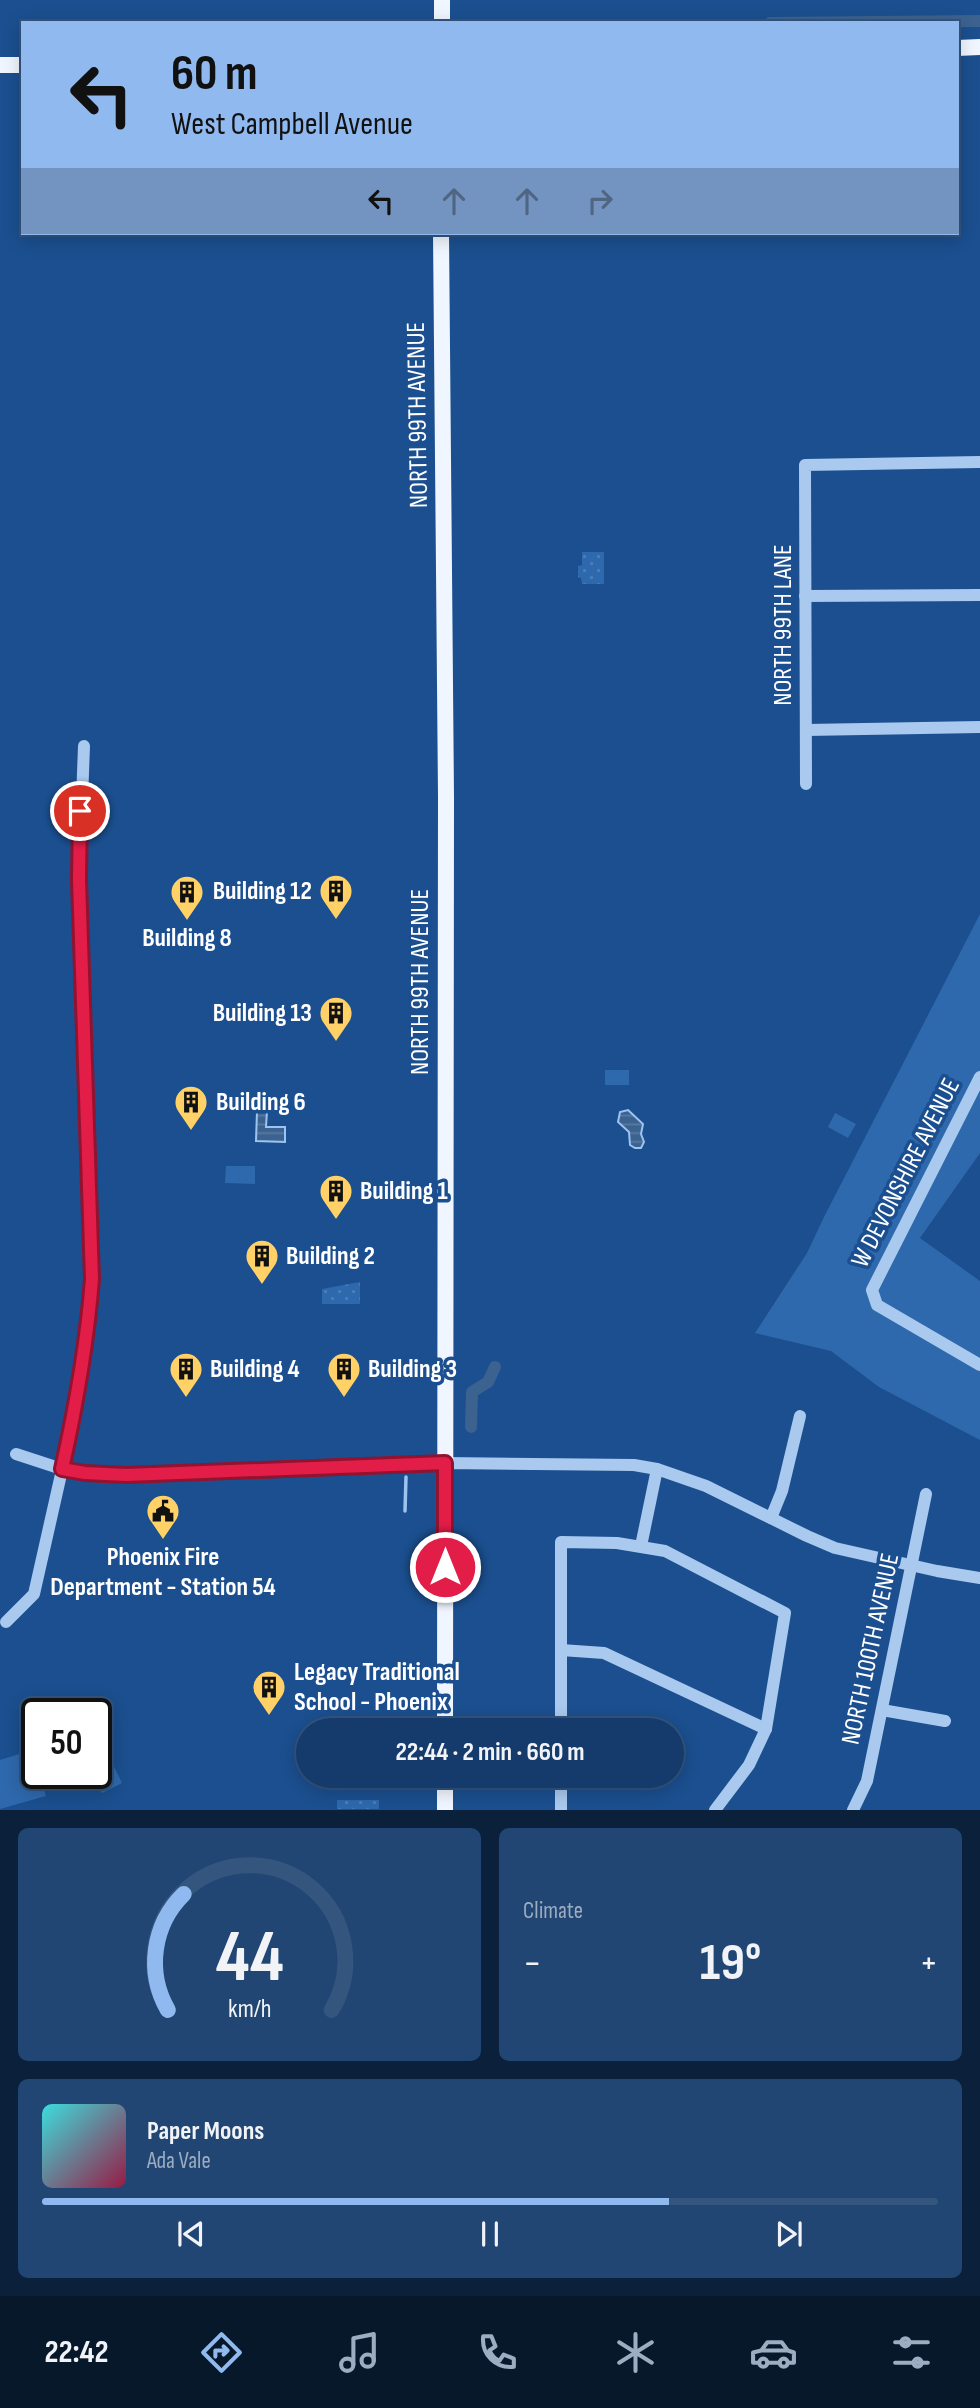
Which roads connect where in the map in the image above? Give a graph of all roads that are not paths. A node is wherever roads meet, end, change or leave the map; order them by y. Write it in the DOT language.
graph roads {
  1 [pos="442,0"];
  2 [pos="442,21"];
  3 [pos="980,47"];
  4 [pos="959,48"];
  5 [pos="0,65"];
  6 [pos="21,65"];
  7 [pos="441,235"];
  8 [pos="980,462"];
  9 [pos="980,595"];
  10 [pos="805,596"];
  11 [pos="980,727"];
  12 [pos="806,730"];
  13 [pos="84,746"];
  14 [pos="806,785"];
  15 [pos="980,1077"];
  16 [pos="980,1366"];
  17 [pos="800,1416"];
  18 [pos="16,1454"];
  19 [pos="445,1463"];
  20 [pos="62,1469"];
  21 [pos="657,1469"];
  22 [pos="926,1494"];
  23 [pos="771,1518"];
  24 [pos="641,1546"];
  25 [pos="912,1565"];
  26 [pos="980,1578"];
  27 [pos="6,1622"];
  28 [pos="561,1650"];
  29 [pos="882,1710"];
  30 [pos="445,1718"];
  31 [pos="561,1718"];
  32 [pos="945,1721"];
  33 [pos="766,1729"];
  34 [pos="445,1788"];
  35 [pos="561,1788"];
  36 [pos="445,1810"];
  37 [pos="561,1810"];
  38 [pos="715,1810"];
  39 [pos="853,1810"];
  1 -- 2 [label="main road"];
  3 -- 4 [label="main road"];
  5 -- 6 [label="main road"];
  7 -- 19 [label="main road, NORTH 99TH AVENUE"];
  8 -- 10 [label="street, NORTH 99TH LANE"];
  9 -- 10 [label="street"];
  10 -- 12 [label="street, NORTH 99TH LANE"];
  11 -- 12 [label="street"];
  12 -- 14 [label="street, NORTH 99TH LANE"];
  13 -- 20 [label="street"];
  15 -- 16 [label="street, W DEVONSHIRE AVENUE"];
  17 -- 23 [label="street"];
  18 -- 20 [label="street"];
  19 -- 20 [label="street"];
  19 -- 21 [label="street"];
  19 -- 30 [label="main road, NORTH 99TH AVENUE"];
  20 -- 27 [label="street"];
  21 -- 23 [label="street"];
  21 -- 24 [label="street"];
  22 -- 25 [label="street, NORTH 100TH AVENUE"];
  23 -- 25 [label="street"];
  24 -- 28 [label="street"];
  24 -- 33 [label="street"];
  25 -- 26 [label="street"];
  25 -- 29 [label="street, NORTH 100TH AVENUE"];
  28 -- 31 [label="street"];
  28 -- 33 [label="street"];
  29 -- 32 [label="street"];
  29 -- 39 [label="street, NORTH 100TH AVENUE"];
  33 -- 38 [label="street"];
  34 -- 36 [label="main road"];
  35 -- 37 [label="street"];
}
